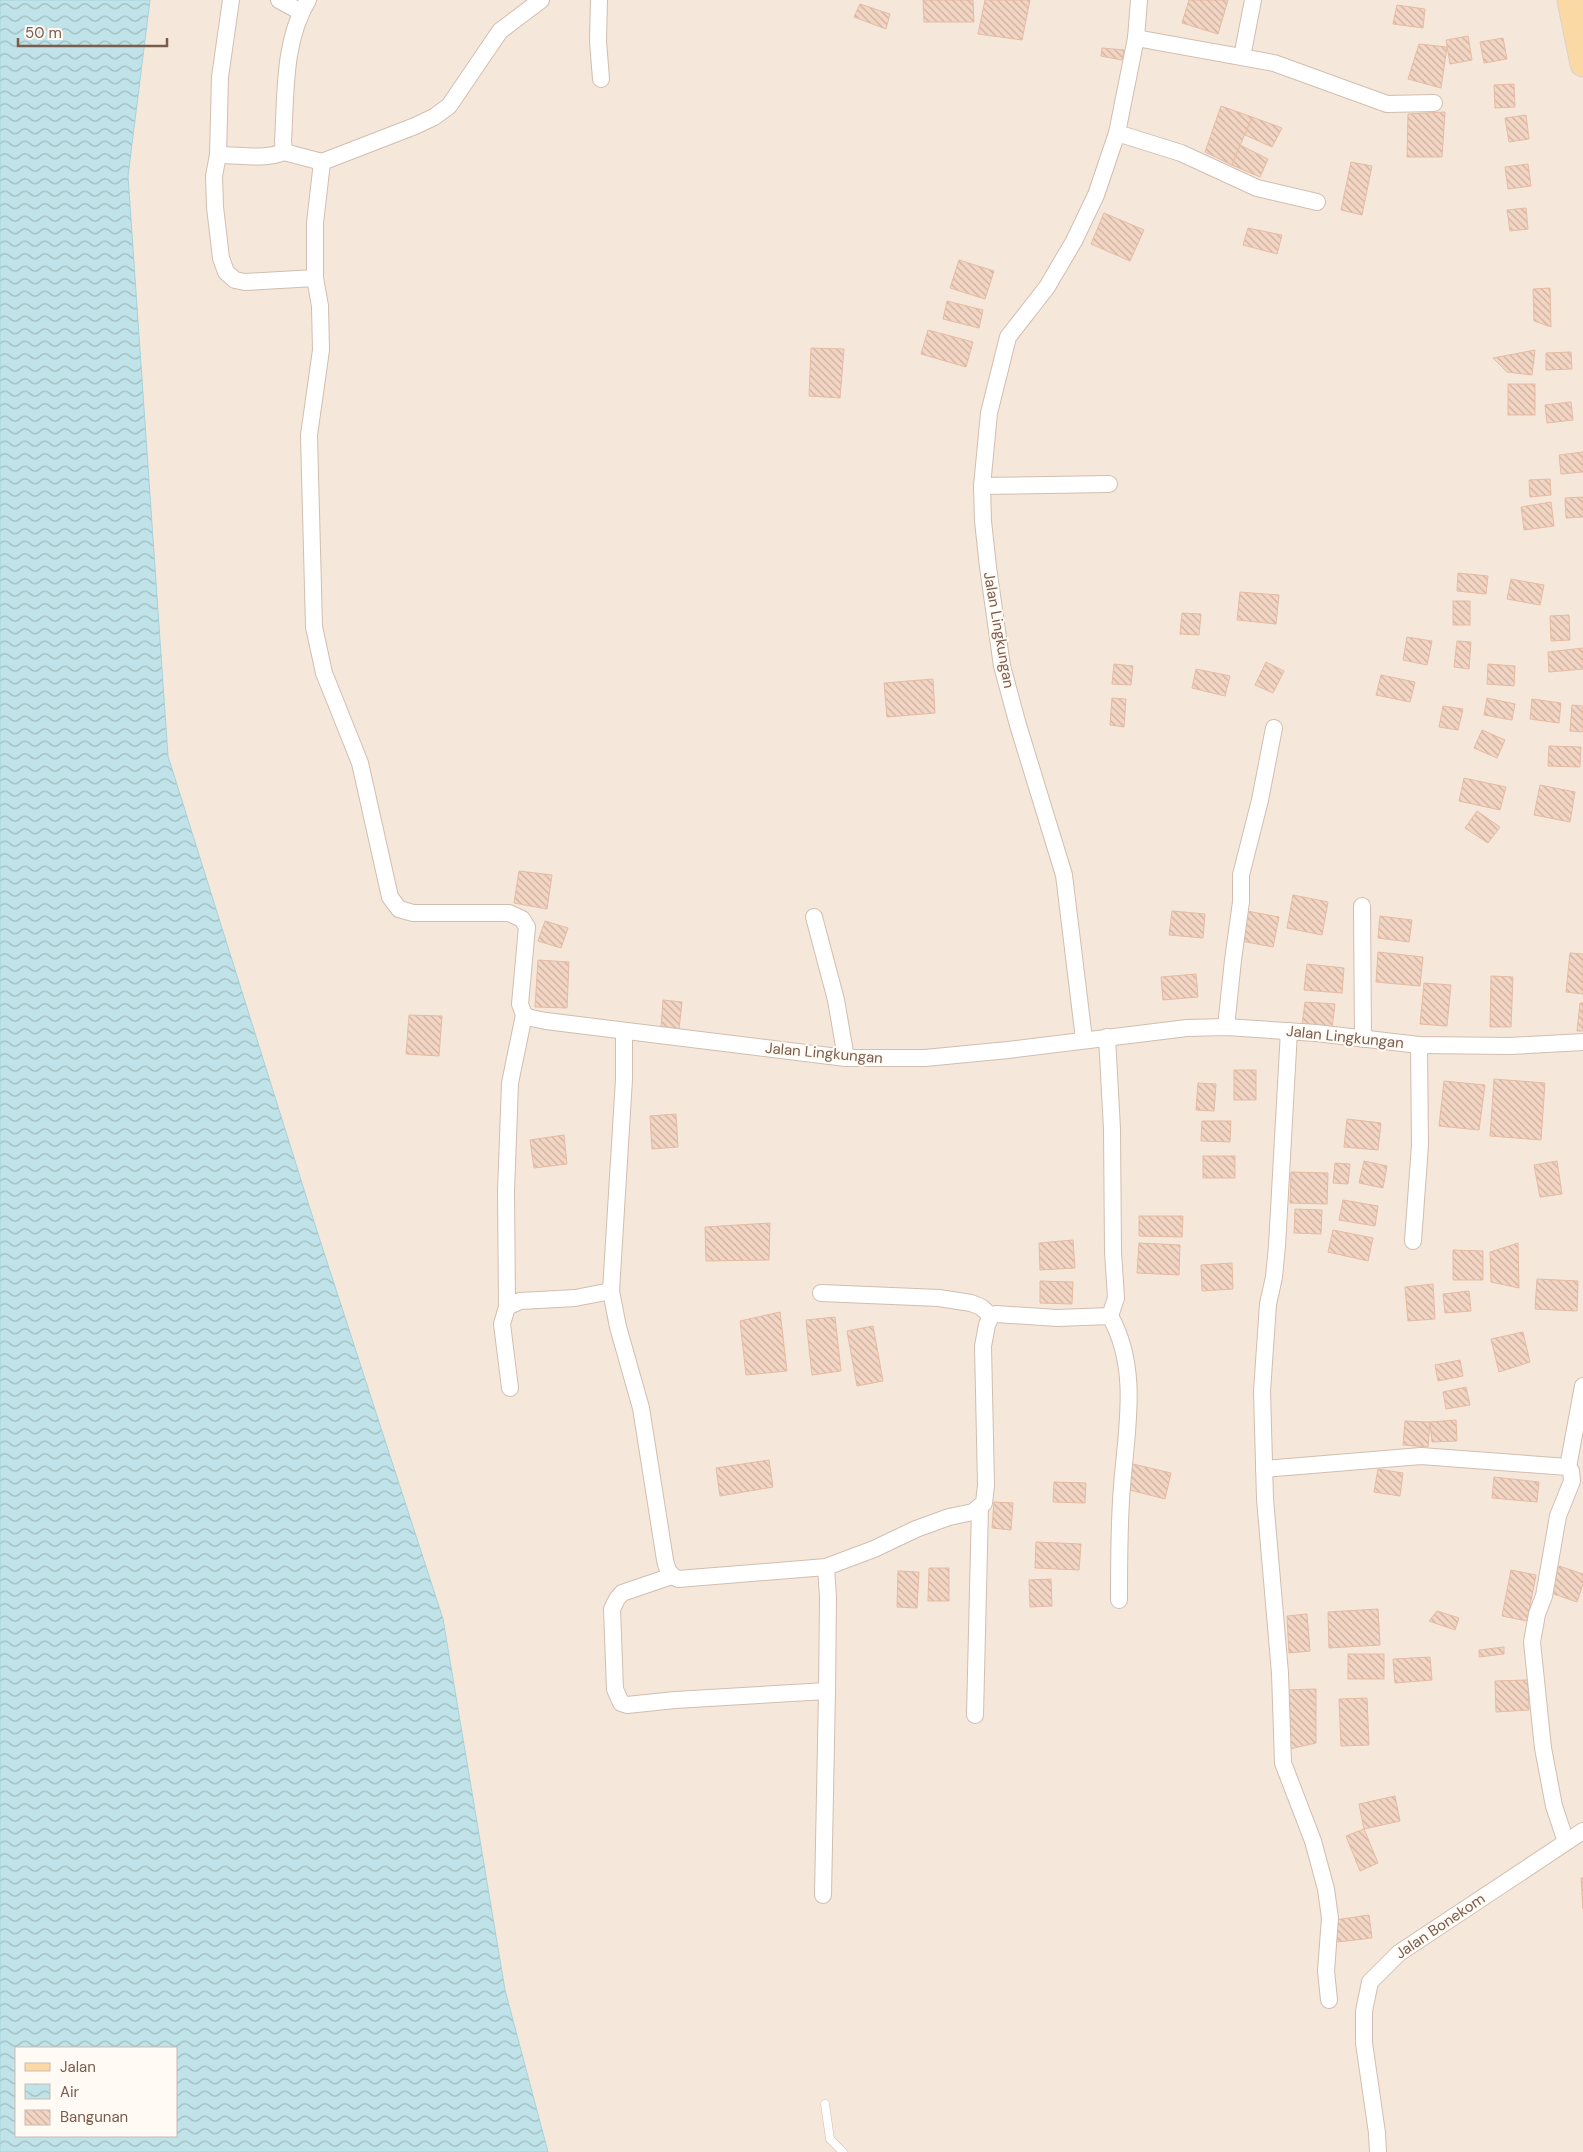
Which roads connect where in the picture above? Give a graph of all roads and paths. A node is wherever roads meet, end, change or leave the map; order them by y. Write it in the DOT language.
graph roads {
  1 [pos="231,0"];
  2 [pos="279,0"];
  3 [pos="542,0"];
  4 [pos="599,0"];
  5 [pos="1140,0"];
  6 [pos="1253,0"];
  7 [pos="1570,0"];
  8 [pos="304,6"];
  9 [pos="1136,38"];
  10 [pos="1242,56"];
  11 [pos="1583,64"];
  12 [pos="601,79"];
  13 [pos="1434,103"];
  14 [pos="1117,134"];
  15 [pos="284,152"];
  16 [pos="218,155"];
  17 [pos="322,162"];
  18 [pos="1317,202"];
  19 [pos="315,278"];
  20 [pos="1109,484"];
  21 [pos="982,486"];
  22 [pos="1274,728"];
  23 [pos="1362,906"];
  24 [pos="814,917"];
  25 [pos="524,1015"];
  26 [pos="1226,1027"];
  27 [pos="624,1031"];
  28 [pos="1289,1031"];
  29 [pos="1107,1037"];
  30 [pos="1084,1039"];
  31 [pos="1364,1039"];
  32 [pos="1583,1042"];
  33 [pos="1419,1046"];
  34 [pos="846,1058"];
  35 [pos="1413,1241"];
  36 [pos="611,1291"];
  37 [pos="821,1293"];
  38 [pos="507,1307"];
  39 [pos="992,1316"];
  40 [pos="1110,1316"];
  41 [pos="1583,1386"];
  42 [pos="510,1388"];
  43 [pos="1568,1467"];
  44 [pos="1264,1469"];
  45 [pos="980,1507"];
  46 [pos="826,1566"];
  47 [pos="672,1576"];
  48 [pos="1119,1600"];
  49 [pos="827,1691"];
  50 [pos="975,1715"];
  51 [pos="1583,1831"];
  52 [pos="1566,1842"];
  53 [pos="823,1895"];
  54 [pos="1329,2000"];
  55 [pos="825,2104"];
  56 [pos="843,2152"];
  57 [pos="1378,2152"];
  1 -- 16 [label="street"];
  2 -- 8 [label="street"];
  3 -- 17 [label="street"];
  4 -- 12 [label="street"];
  5 -- 9 [label="street, Jalan Lingkungan"];
  6 -- 10 [label="street"];
  7 -- 11 [label="main road"];
  8 -- 15 [label="street"];
  9 -- 10 [label="street"];
  9 -- 14 [label="street, Jalan Lingkungan"];
  10 -- 13 [label="street"];
  14 -- 18 [label="street"];
  14 -- 21 [label="street, Jalan Lingkungan"];
  15 -- 16 [label="street"];
  15 -- 17 [label="street"];
  16 -- 19 [label="street"];
  17 -- 19 [label="street"];
  19 -- 25 [label="street"];
  20 -- 21 [label="street"];
  21 -- 30 [label="street, Jalan Lingkungan"];
  22 -- 26 [label="street"];
  23 -- 31 [label="street"];
  24 -- 34 [label="street"];
  25 -- 27 [label="street, Jalan Lingkungan"];
  25 -- 38 [label="street"];
  26 -- 28 [label="street, Jalan Lingkungan"];
  26 -- 29 [label="street, Jalan Lingkungan"];
  27 -- 34 [label="street, Jalan Lingkungan"];
  27 -- 36 [label="street"];
  28 -- 31 [label="street, Jalan Lingkungan"];
  28 -- 44 [label="street"];
  29 -- 30 [label="street, Jalan Lingkungan"];
  29 -- 40 [label="street"];
  30 -- 34 [label="street, Jalan Lingkungan"];
  31 -- 33 [label="street, Jalan Lingkungan"];
  32 -- 33 [label="street, Jalan Lingkungan"];
  33 -- 35 [label="street"];
  36 -- 38 [label="street"];
  36 -- 47 [label="street"];
  37 -- 39 [label="street"];
  38 -- 42 [label="street"];
  39 -- 40 [label="street"];
  39 -- 45 [label="street"];
  40 -- 48 [label="street"];
  41 -- 43 [label="street"];
  43 -- 44 [label="street"];
  43 -- 52 [label="street"];
  44 -- 54 [label="street"];
  45 -- 46 [label="street"];
  45 -- 50 [label="street"];
  46 -- 47 [label="street"];
  46 -- 49 [label="street"];
  47 -- 49 [label="street"];
  49 -- 53 [label="street"];
  51 -- 52 [label="street, Jalan Bonekom"];
  52 -- 57 [label="street, Jalan Bonekom"];
  55 -- 56 [label="lane"];
}
